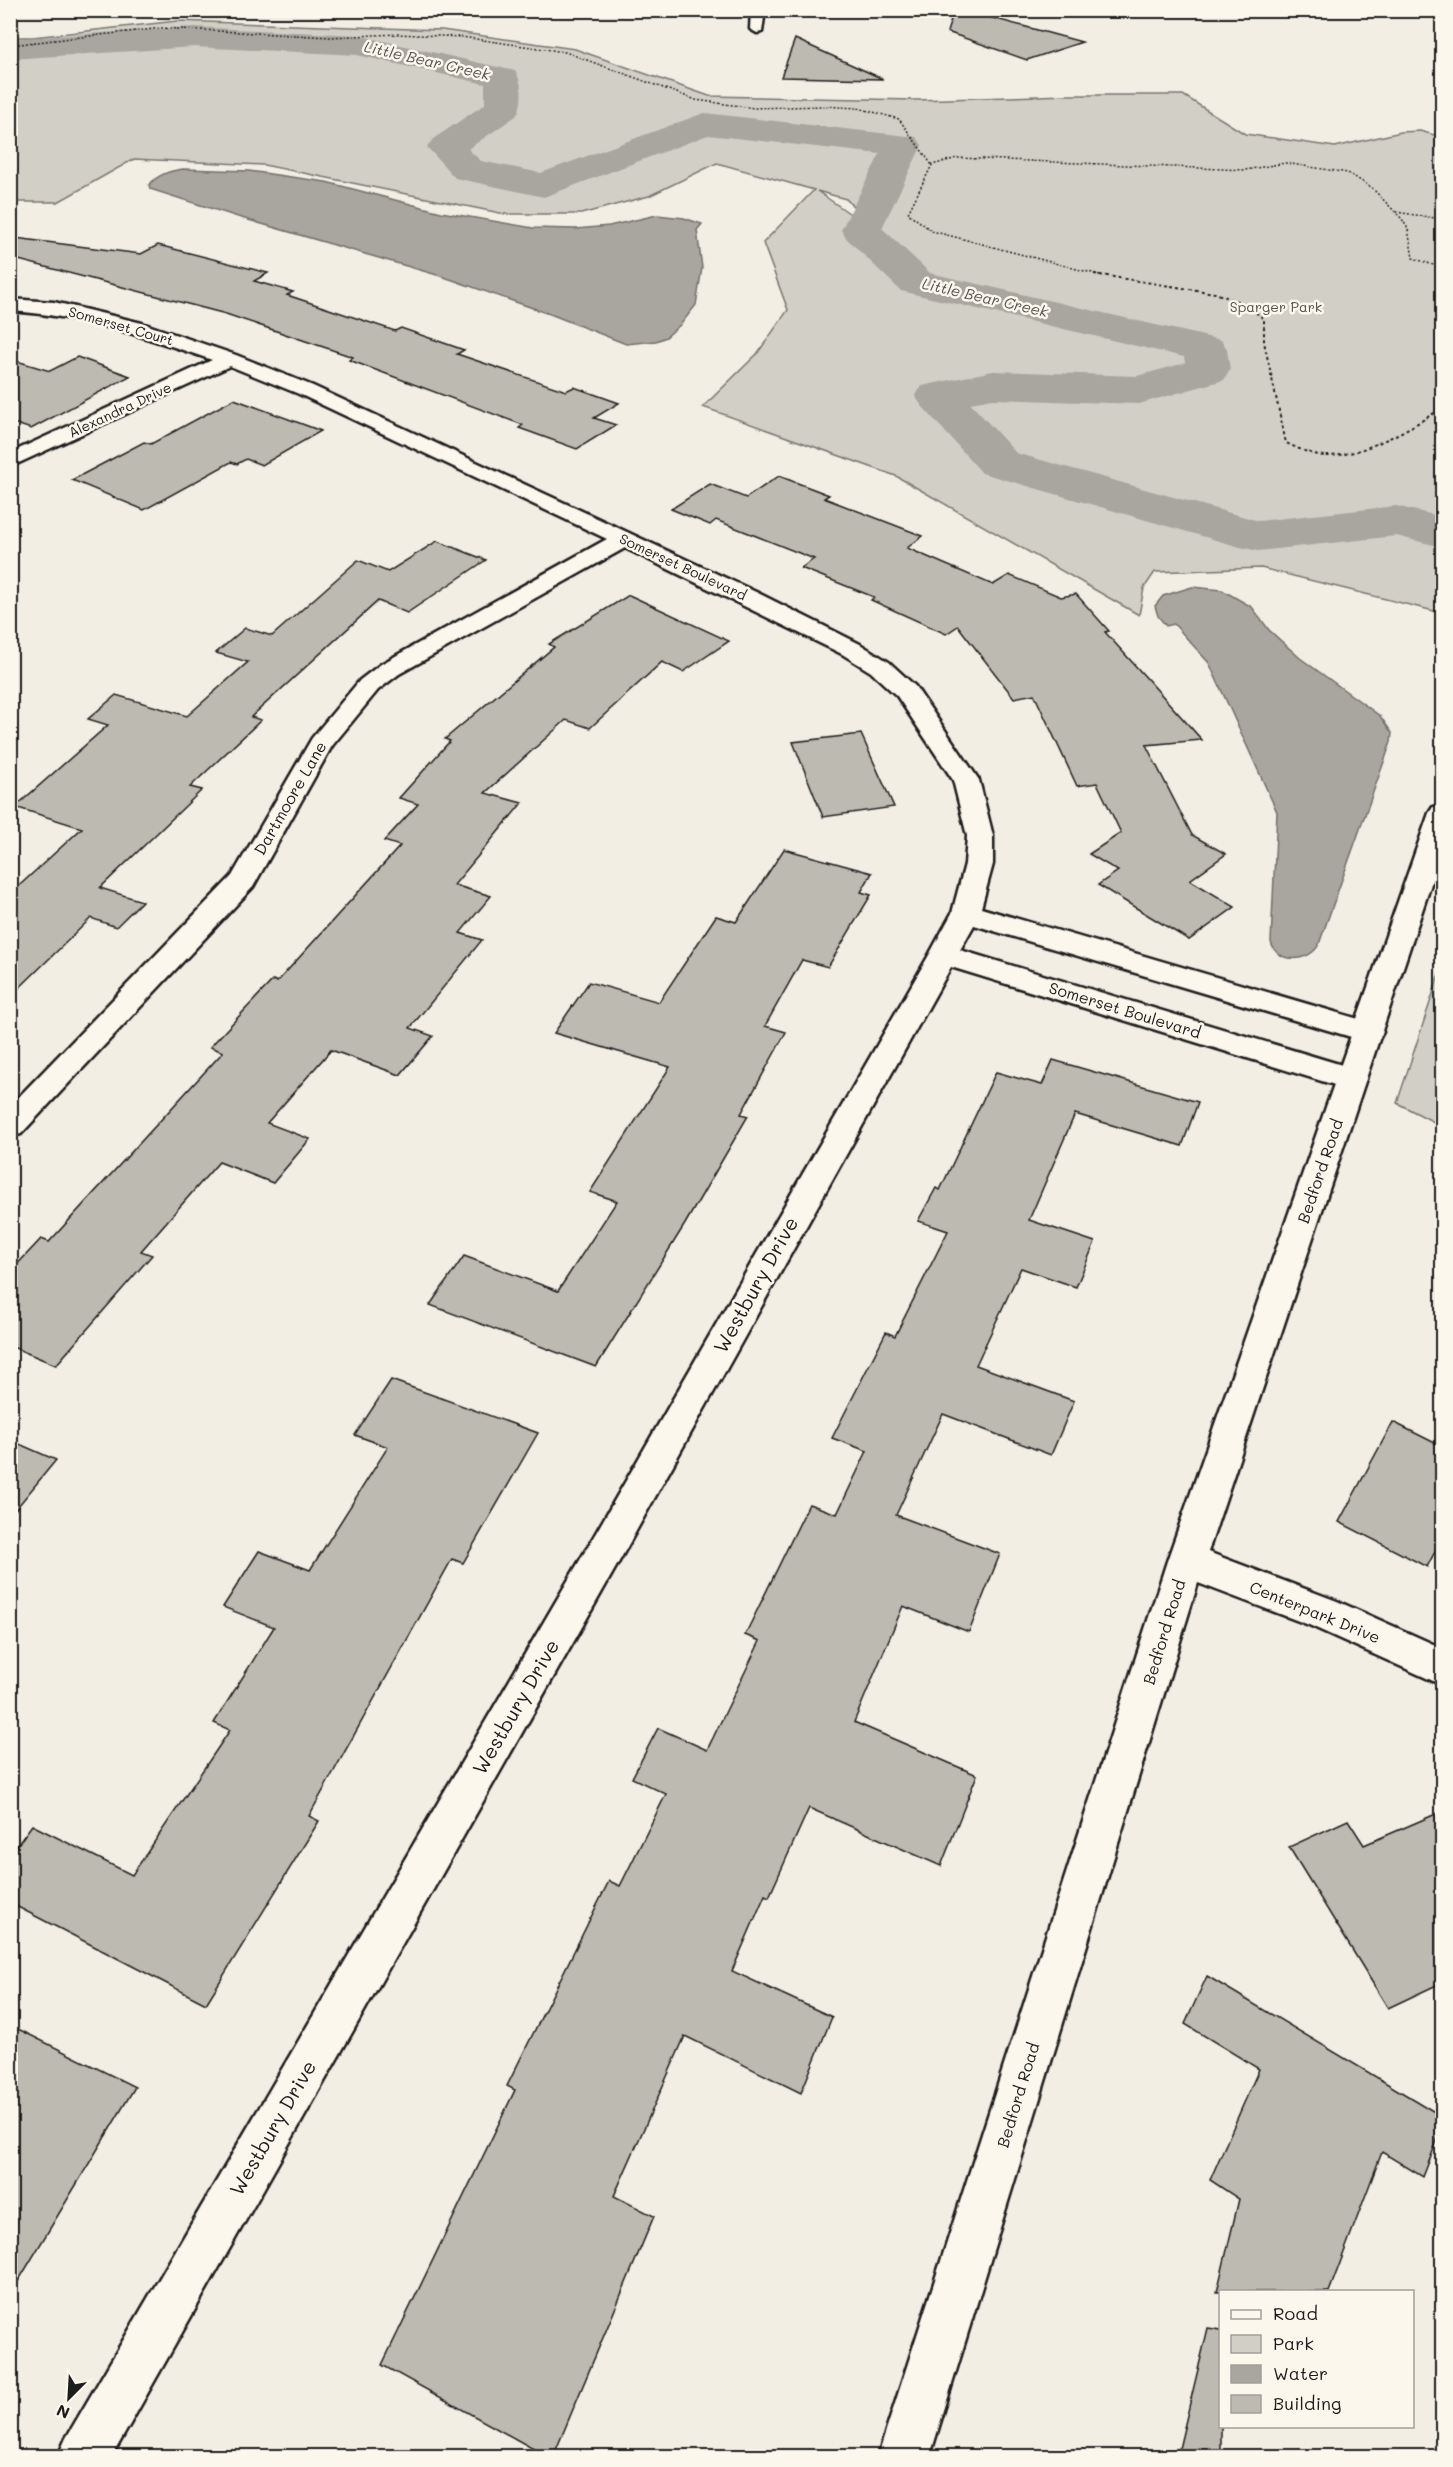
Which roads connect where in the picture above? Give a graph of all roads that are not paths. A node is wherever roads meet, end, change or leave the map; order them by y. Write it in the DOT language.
graph roads {
  1 [pos="758,10"];
  2 [pos="757,29"];
  3 [pos="10,305"];
  4 [pos="229,359"];
  5 [pos="10,462"];
  6 [pos="624,539"];
  7 [pos="1443,813"];
  8 [pos="966,913"];
  9 [pos="943,955"];
  10 [pos="1368,1032"];
  11 [pos="1351,1079"];
  12 [pos="10,1126"];
  13 [pos="1186,1561"];
  14 [pos="1443,1667"];
  15 [pos="84,2457"];
  16 [pos="904,2457"];
  1 -- 2 [label="street"];
  3 -- 4 [label="street, Somerset Court"];
  4 -- 5 [label="street, Alexandra Drive"];
  4 -- 6 [label="street, Somerset Boulevard"];
  6 -- 8 [label="street, Somerset Boulevard"];
  6 -- 12 [label="street, Dartmoore Lane"];
  7 -- 10 [label="street, Bedford Road"];
  8 -- 9 [label="street, Somerset Boulevard"];
  8 -- 10 [label="street"];
  9 -- 11 [label="street, Somerset Boulevard"];
  9 -- 15 [label="street, Westbury Drive"];
  10 -- 11 [label="street, Bedford Road"];
  11 -- 13 [label="street, Bedford Road"];
  13 -- 14 [label="street, Centerpark Drive"];
  13 -- 16 [label="street, Bedford Road"];
}
